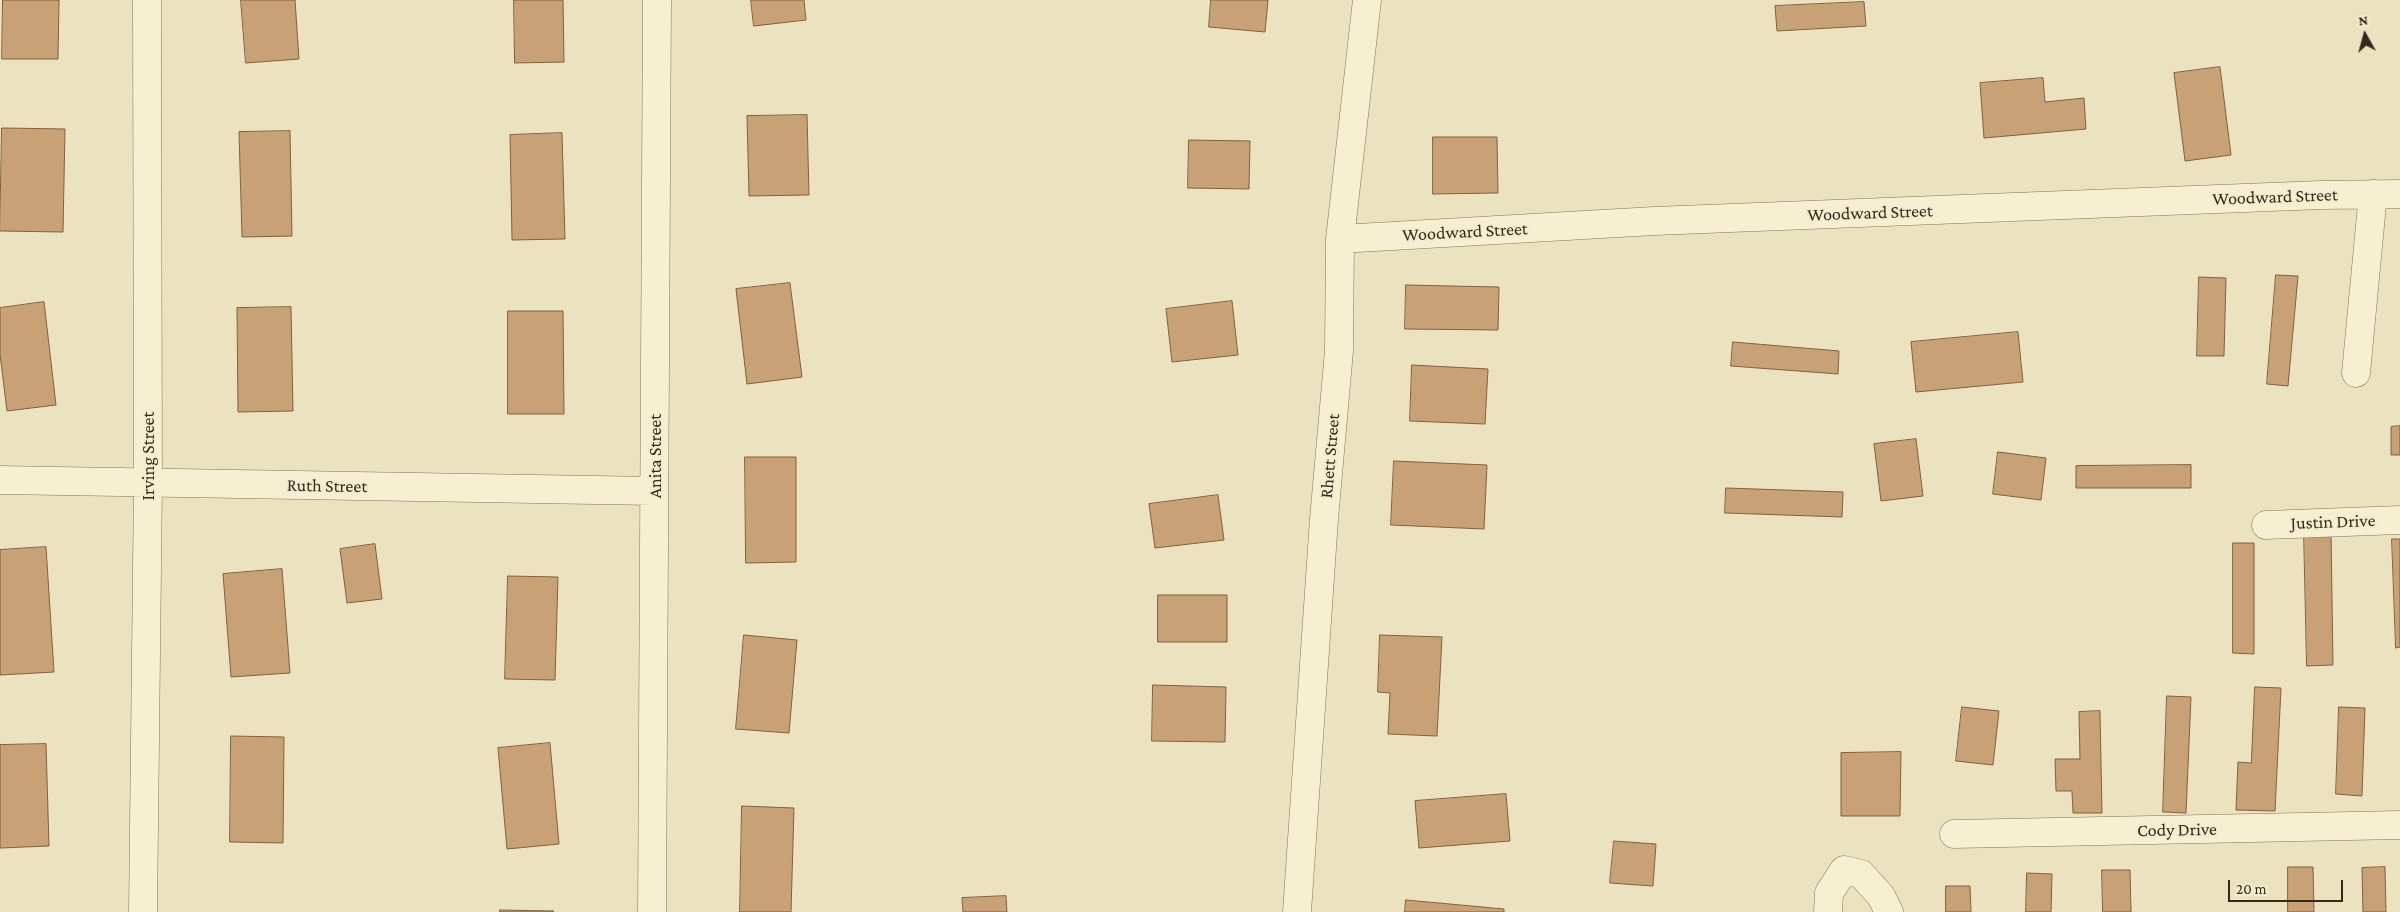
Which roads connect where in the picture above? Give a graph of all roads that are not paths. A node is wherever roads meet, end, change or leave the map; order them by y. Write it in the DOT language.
graph roads {
  1 [pos="147,0"];
  2 [pos="657,0"];
  3 [pos="1367,0"];
  4 [pos="2373,194"];
  5 [pos="2400,194"];
  6 [pos="1340,239"];
  7 [pos="2356,374"];
  8 [pos="0,480"];
  9 [pos="148,483"];
  10 [pos="654,492"];
  11 [pos="2400,520"];
  12 [pos="2266,525"];
  13 [pos="2400,825"];
  14 [pos="1954,834"];
  15 [pos="144,912"];
  16 [pos="652,912"];
  17 [pos="1297,912"];
  18 [pos="1828,912"];
  19 [pos="1889,912"];
  1 -- 9 [label="street, Irving Street"];
  2 -- 10 [label="street, Anita Street"];
  3 -- 6 [label="street, Rhett Street"];
  4 -- 5 [label="street, Woodward Street"];
  4 -- 6 [label="street, Woodward Street"];
  4 -- 7 [label="street"];
  6 -- 17 [label="street, Rhett Street"];
  8 -- 9 [label="street, Ruth Street"];
  9 -- 10 [label="street, Ruth Street"];
  9 -- 15 [label="street, Irving Street"];
  10 -- 16 [label="street, Anita Street"];
  11 -- 12 [label="street, Justin Drive"];
  13 -- 14 [label="street, Cody Drive"];
  18 -- 19 [label="street"];
}
